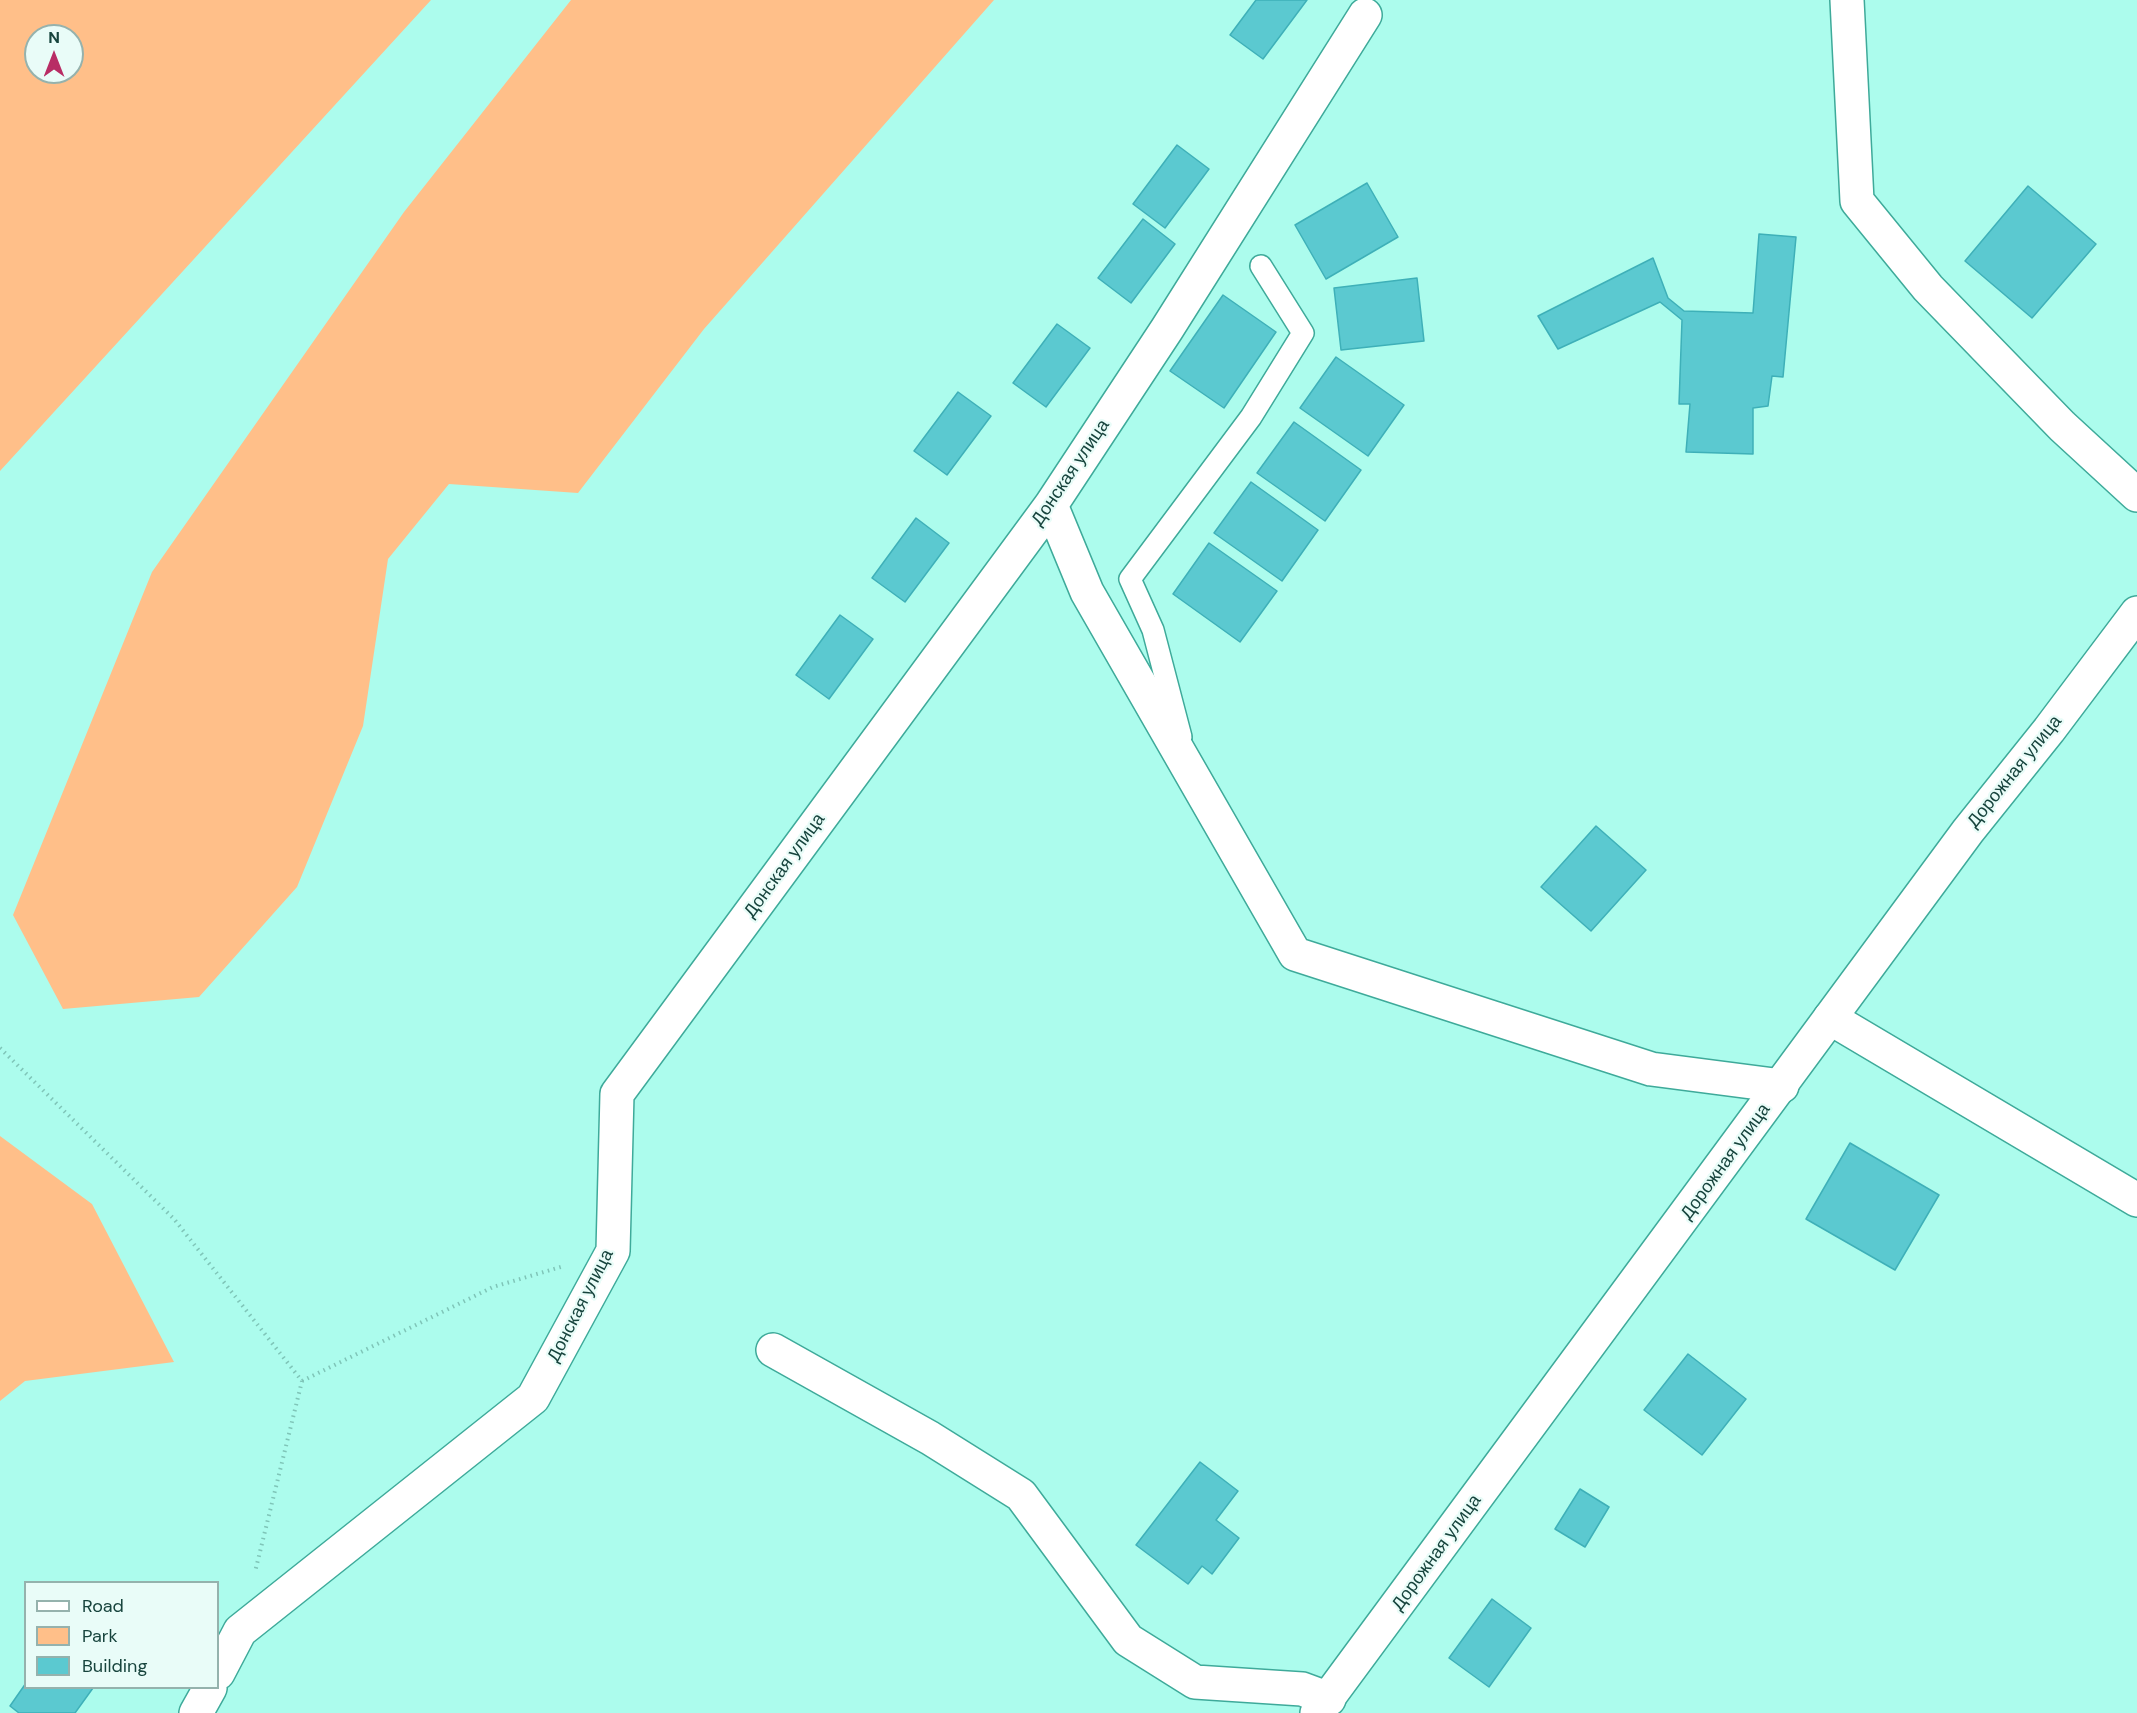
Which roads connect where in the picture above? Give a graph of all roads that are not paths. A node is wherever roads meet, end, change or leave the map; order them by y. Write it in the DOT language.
graph roads {
  1 [pos="1846,0"];
  2 [pos="1365,15"];
  3 [pos="1261,266"];
  4 [pos="2137,495"];
  5 [pos="1051,505"];
  6 [pos="2137,613"];
  7 [pos="1189,770"];
  8 [pos="1830,1018"];
  9 [pos="1782,1086"];
  10 [pos="2137,1200"];
  11 [pos="773,1350"];
  12 [pos="219,1671"];
  13 [pos="209,1689"];
  14 [pos="1323,1706"];
  15 [pos="196,1713"];
  1 -- 4 [label="street"];
  2 -- 5 [label="street, Донская улица"];
  3 -- 7 [label="lane"];
  5 -- 7 [label="street"];
  5 -- 12 [label="street, Донская улица"];
  6 -- 8 [label="street, Дорожная улица"];
  7 -- 9 [label="street"];
  8 -- 9 [label="street, Дорожная улица"];
  8 -- 10 [label="street"];
  9 -- 14 [label="street, Дорожная улица"];
  11 -- 14 [label="street"];
  13 -- 15 [label="street"];
}
